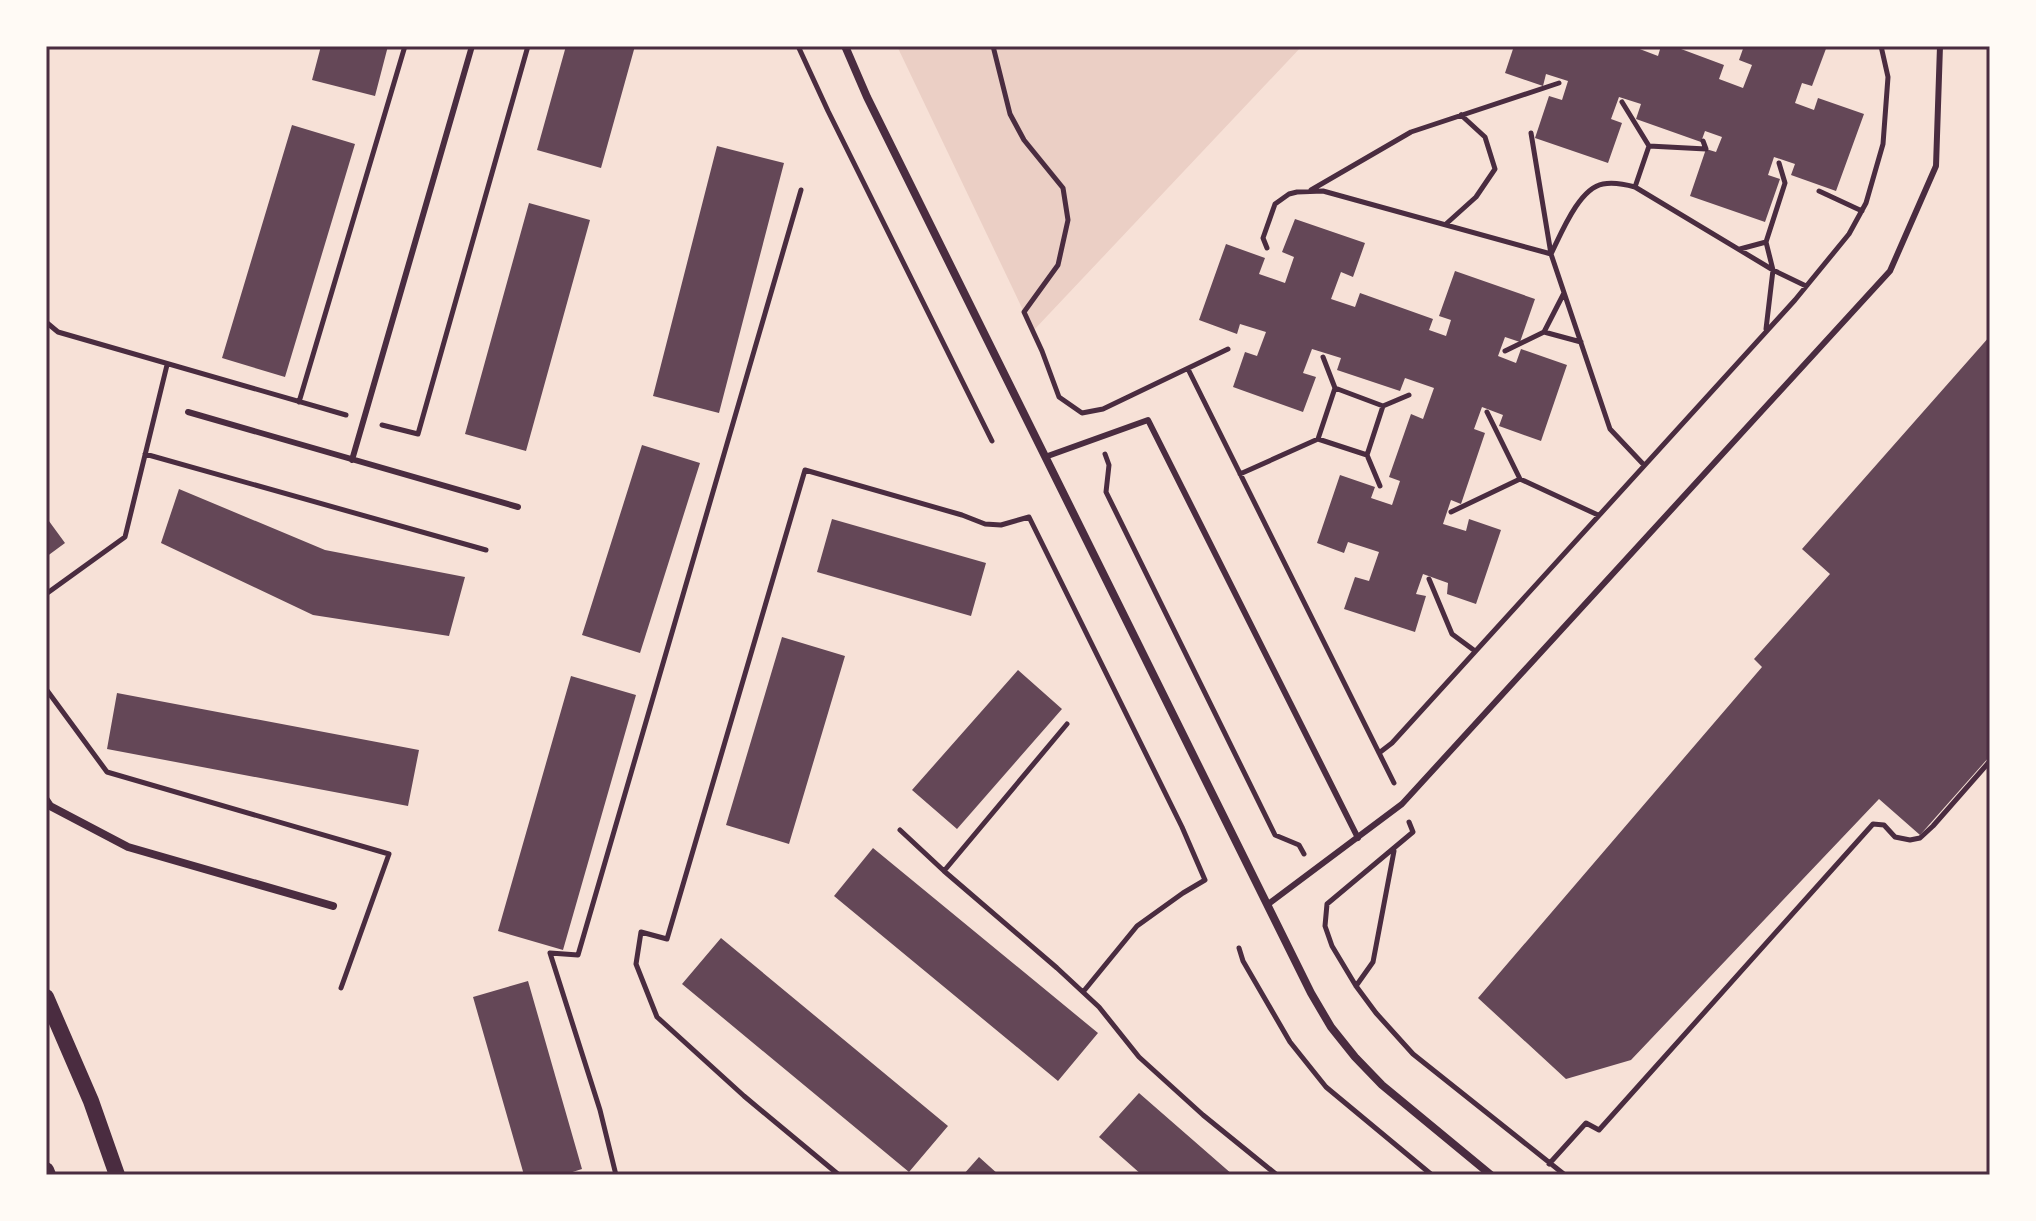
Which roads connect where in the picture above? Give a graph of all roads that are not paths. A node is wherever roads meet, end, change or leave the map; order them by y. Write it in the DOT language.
graph roads {
  1 [pos="472,46"];
  2 [pos="845,46"];
  3 [pos="1940,46"];
  4 [pos="188,412"];
  5 [pos="1045,457"];
  6 [pos="352,460"];
  7 [pos="518,507"];
  8 [pos="46,800"];
  9 [pos="1358,838"];
  10 [pos="1267,905"];
  11 [pos="333,906"];
  12 [pos="46,997"];
  13 [pos="117,1175"];
  14 [pos="1491,1175"];
  1 -- 6 [label="lane"];
  2 -- 5 [label="street"];
  3 -- 9 [label="lane"];
  4 -- 6 [label="lane"];
  5 -- 9 [label="lane"];
  5 -- 10 [label="street"];
  6 -- 7 [label="lane"];
  8 -- 11 [label="street"];
  9 -- 10 [label="lane"];
  10 -- 14 [label="street"];
  12 -- 13 [label="main road"];
}
